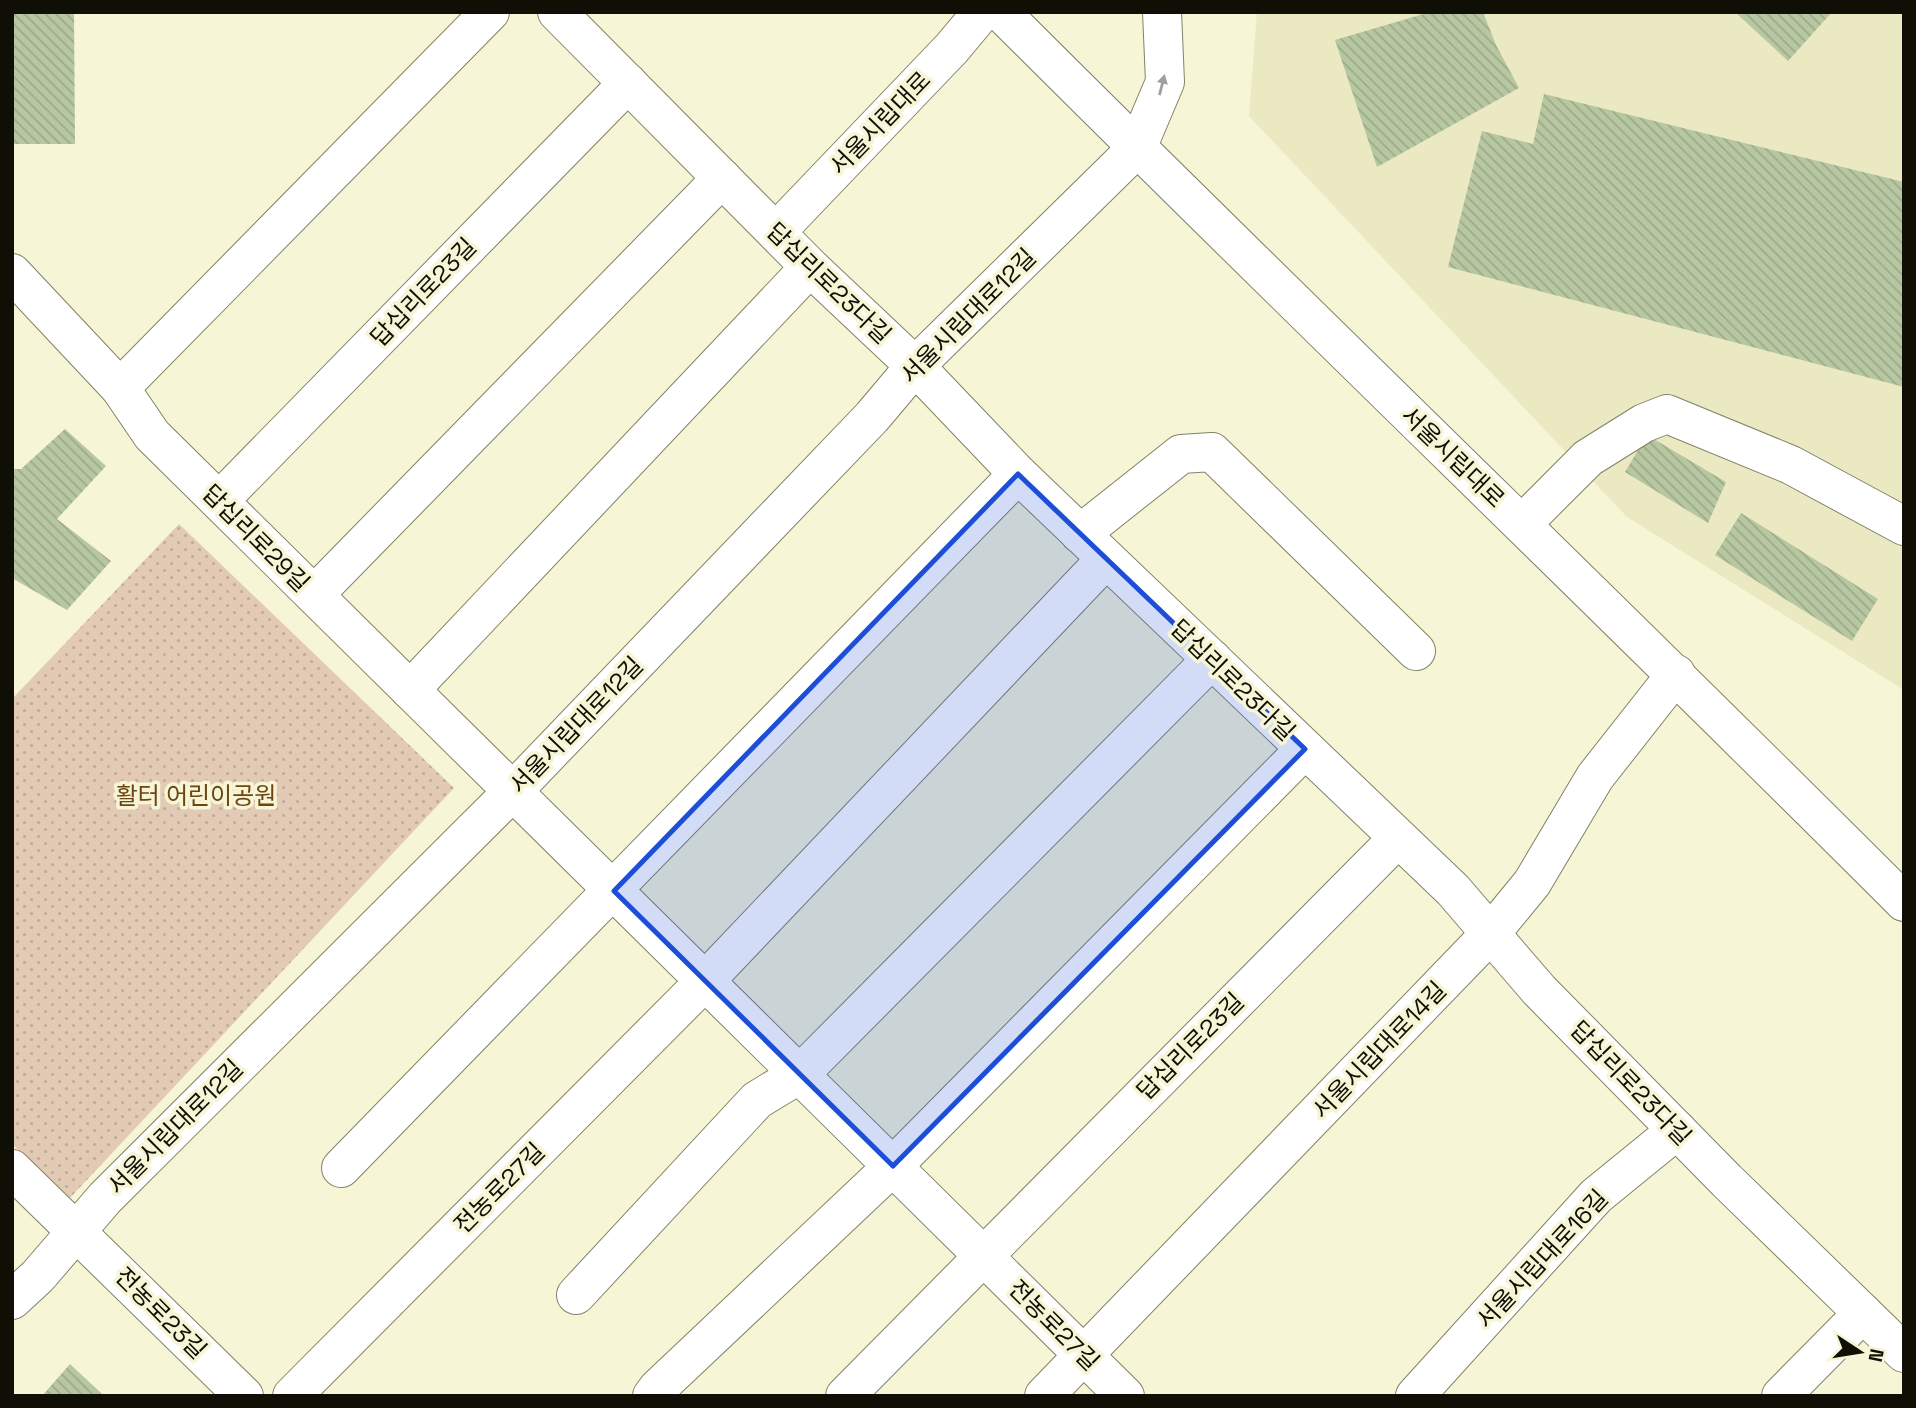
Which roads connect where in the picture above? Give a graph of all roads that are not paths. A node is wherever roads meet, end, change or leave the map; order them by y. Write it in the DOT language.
graph roads {
  1 [pos="490,12"];
  2 [pos="556,12"];
  3 [pos="982,12"];
  4 [pos="1001,12"];
  5 [pos="1162,12"];
  6 [pos="628,83"];
  7 [pos="1137,148"];
  8 [pos="722,178"];
  9 [pos="776,232"];
  10 [pos="810,267"];
  11 [pos="12,273"];
  12 [pos="915,366"];
  13 [pos="120,388"];
  14 [pos="1018,474"];
  15 [pos="219,501"];
  16 [pos="1522,524"];
  17 [pos="1904,526"];
  18 [pos="1093,546"];
  19 [pos="314,595"];
  20 [pos="1416,651"];
  21 [pos="1212,660"];
  22 [pos="1676,674"];
  23 [pos="411,690"];
  24 [pos="1305,749"];
  25 [pos="513,791"];
  26 [pos="1398,838"];
  27 [pos="614,891"];
  28 [pos="1904,902"];
  29 [pos="1491,933"];
  30 [pos="705,981"];
  31 [pos="800,1074"];
  32 [pos="1677,1130"];
  33 [pos="893,1166"];
  34 [pos="12,1168"];
  35 [pos="341,1168"];
  36 [pos="77,1231"];
  37 [pos="983,1255"];
  38 [pos="576,1295"];
  39 [pos="12,1300"];
  40 [pos="1863,1313"];
  41 [pos="1904,1353"];
  42 [pos="1084,1355"];
  43 [pos="244,1396"];
  44 [pos="292,1396"];
  45 [pos="652,1396"];
  46 [pos="845,1396"];
  47 [pos="1044,1396"];
  48 [pos="1125,1396"];
  49 [pos="1415,1396"];
  50 [pos="1781,1396"];
  1 -- 13 [label="street"];
  2 -- 6 [label="street, 답십리로23다길"];
  3 -- 9 [label="street, 서울시립대로"];
  4 -- 7 [label="street, 서울시립대로"];
  7 -- 5 [label="street, one-way"];
  6 -- 8 [label="street, 답십리로23다길"];
  6 -- 15 [label="street, 답십리로23길"];
  7 -- 12 [label="street, 서울시립대로12길"];
  7 -- 16 [label="street, 서울시립대로"];
  8 -- 9 [label="street, 답십리로23다길"];
  8 -- 19 [label="street"];
  9 -- 10 [label="street, 답십리로23다길"];
  10 -- 12 [label="street, 답십리로23다길"];
  10 -- 23 [label="street"];
  11 -- 13 [label="street, 답십리로29길"];
  12 -- 14 [label="street, 답십리로23다길"];
  12 -- 25 [label="street, 서울시립대로12길"];
  13 -- 15 [label="street, 답십리로29길"];
  14 -- 18 [label="street, 답십리로23다길"];
  14 -- 27 [label="street"];
  15 -- 19 [label="street, 답십리로29길"];
  16 -- 17 [label="street"];
  16 -- 22 [label="street, 서울시립대로"];
  18 -- 20 [label="street"];
  18 -- 21 [label="street, 답십리로23다길"];
  18 -- 30 [label="street"];
  19 -- 23 [label="street, 답십리로29길"];
  21 -- 24 [label="street, 답십리로23다길"];
  21 -- 31 [label="street"];
  22 -- 28 [label="street, 서울시립대로"];
  22 -- 29 [label="street, 서울시립대로14길"];
  23 -- 25 [label="street, 답십리로29길"];
  24 -- 26 [label="street, 답십리로23다길"];
  24 -- 33 [label="street"];
  25 -- 27 [label="street, 전농로27길"];
  25 -- 36 [label="street, 서울시립대로12길"];
  26 -- 29 [label="street, 답십리로23다길"];
  26 -- 37 [label="street, 답십리로23길"];
  27 -- 30 [label="street, 전농로27길"];
  27 -- 35 [label="street"];
  29 -- 32 [label="street, 답십리로23다길"];
  29 -- 42 [label="street, 서울시립대로14길"];
  30 -- 31 [label="street, 전농로27길"];
  30 -- 44 [label="street, 전농로27길"];
  31 -- 33 [label="street, 전농로27길"];
  31 -- 38 [label="street"];
  32 -- 40 [label="street, 답십리로23다길"];
  32 -- 49 [label="street, 서울시립대로16길"];
  33 -- 37 [label="street, 전농로27길"];
  33 -- 45 [label="street"];
  34 -- 36 [label="street, 전농로23길"];
  36 -- 39 [label="street, 서울시립대로12길"];
  36 -- 43 [label="street, 전농로23길"];
  37 -- 42 [label="street, 전농로27길"];
  37 -- 46 [label="street"];
  40 -- 41 [label="street, 답십리로23다길"];
  40 -- 50 [label="street"];
  42 -- 47 [label="street, 서울시립대로14길"];
  42 -- 48 [label="street, 전농로27길"];
}
